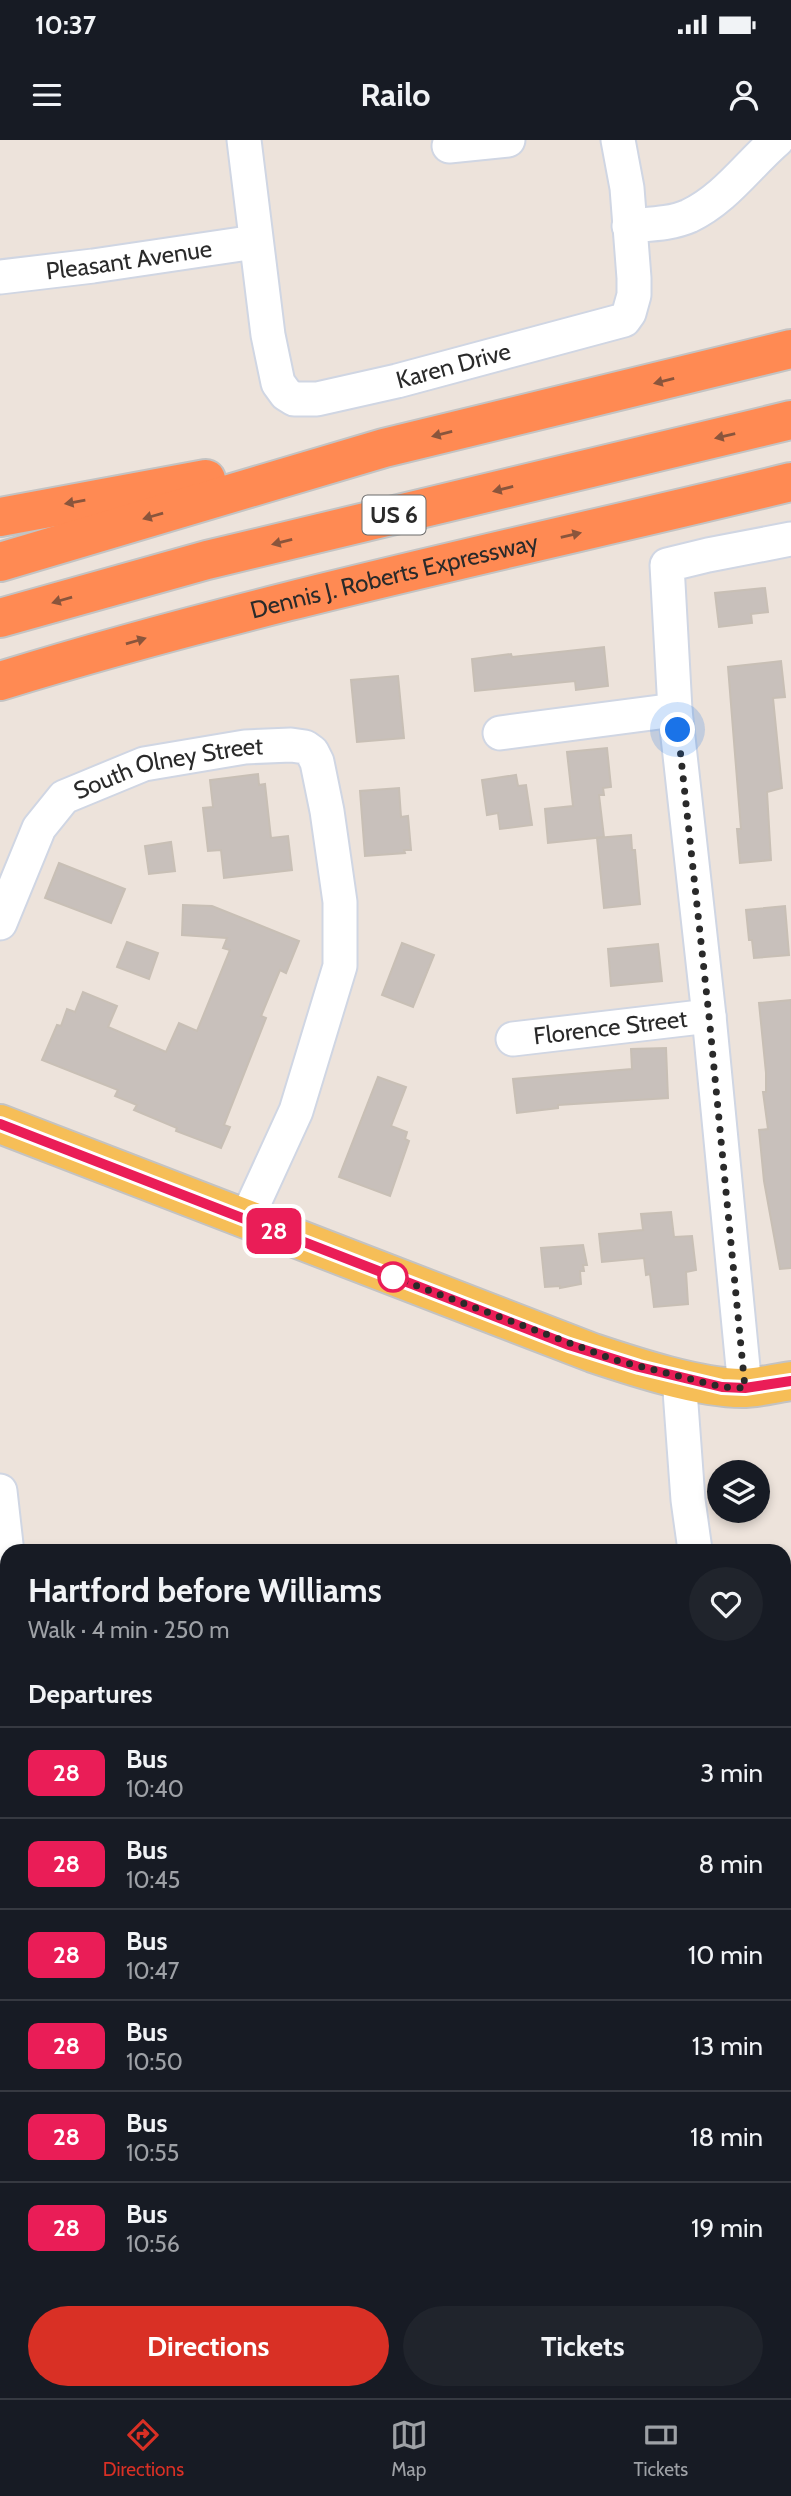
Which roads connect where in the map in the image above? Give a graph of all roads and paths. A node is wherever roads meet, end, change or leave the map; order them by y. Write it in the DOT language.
graph roads {
  1 [pos="244,140"];
  2 [pos="508,140"];
  3 [pos="618,140"];
  4 [pos="778,140"];
  5 [pos="449,146"];
  6 [pos="629,226"];
  7 [pos="255,242"];
  8 [pos="0,277"];
  9 [pos="791,351"];
  10 [pos="791,420"];
  11 [pos="384,448"];
  12 [pos="791,482"];
  13 [pos="791,493"];
  14 [pos="686,508"];
  15 [pos="0,517"];
  16 [pos="791,539"];
  17 [pos="0,562"];
  18 [pos="0,618"];
  19 [pos="0,681"];
  20 [pos="675,710"];
  21 [pos="500,733"];
  22 [pos="0,923"];
  23 [pos="709,1016"];
  24 [pos="513,1039"];
  25 [pos="0,1124"];
  26 [pos="246,1220"];
  27 [pos="679,1377"];
  28 [pos="791,1381"];
  29 [pos="745,1388"];
  30 [pos="0,1491"];
  31 [pos="6,1544"];
  32 [pos="694,1544"];
  1 -- 7 [label="street"];
  2 -- 5 [label="street"];
  3 -- 6 [label="street"];
  4 -- 6 [label="street"];
  6 -- 7 [label="street, Karen Drive"];
  7 -- 8 [label="street, Pleasant Avenue"];
  9 -- 11 [label="highway, one-way"];
  10 -- 18 [label="highway, US 6, one-way"];
  11 -- 15 [label="highway, one-way"];
  11 -- 17 [label="highway, one-way"];
  12 -- 14 [label="highway, Dennis J. Roberts Expressway / US 6"];
  13 -- 14 [label="highway"];
  19 -- 14 [label="highway, Dennis J. Roberts Expressway / US 6, one-way"];
  16 -- 20 [label="street"];
  20 -- 21 [label="street"];
  20 -- 23 [label="street"];
  22 -- 26 [label="street, South Olney Street"];
  23 -- 24 [label="street, Florence Street"];
  23 -- 29 [label="street"];
  25 -- 26 [label="main road"];
  26 -- 27 [label="main road"];
  27 -- 29 [label="main road"];
  27 -- 32 [label="street"];
  28 -- 29 [label="main road"];
  30 -- 31 [label="street"];
}
